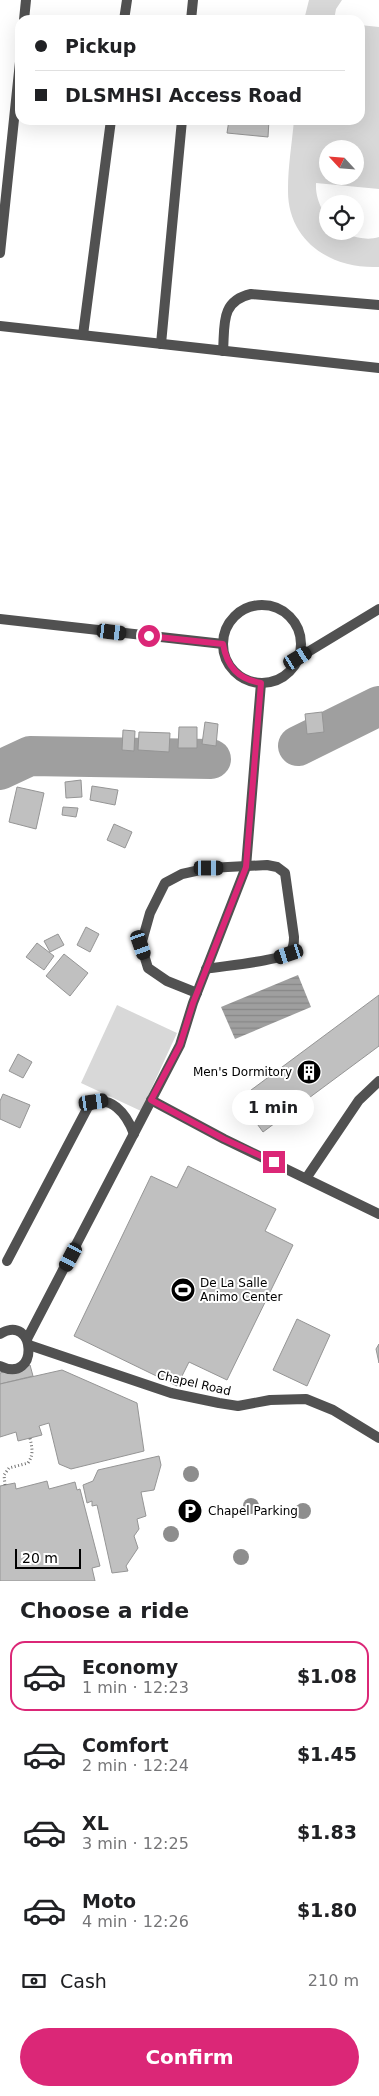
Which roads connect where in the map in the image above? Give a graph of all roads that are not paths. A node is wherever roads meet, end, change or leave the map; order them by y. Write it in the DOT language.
graph roads {
  1 [pos="26,0"];
  2 [pos="127,0"];
  3 [pos="193,0"];
  4 [pos="24,15"];
  5 [pos="125,15"];
  6 [pos="192,15"];
  7 [pos="15,110"];
  8 [pos="110,125"];
  9 [pos="182,125"];
  10 [pos="0,253"];
  11 [pos="379,306"];
  12 [pos="0,326"];
  13 [pos="83,335"];
  14 [pos="161,344"];
  15 [pos="223,351"];
  16 [pos="379,368"];
  17 [pos="379,609"];
  18 [pos="0,619"];
  19 [pos="223,644"];
  20 [pos="298,658"];
  21 [pos="261,683"];
  22 [pos="246,867"];
  23 [pos="206,969"];
  24 [pos="197,993"];
  25 [pos="379,1081"];
  26 [pos="151,1100"];
  27 [pos="134,1134"];
  28 [pos="307,1178"];
  29 [pos="379,1214"];
  30 [pos="7,1261"];
  31 [pos="0,1334"];
  32 [pos="28,1342"];
  33 [pos="0,1366"];
  34 [pos="379,1438"];
  1 -- 4 [label="lane"];
  2 -- 5 [label="lane"];
  3 -- 6 [label="lane"];
  7 -- 10 [label="lane"];
  8 -- 13 [label="lane"];
  9 -- 14 [label="lane"];
  11 -- 15 [label="lane"];
  12 -- 13 [label="lane"];
  13 -- 14 [label="lane"];
  14 -- 15 [label="lane"];
  15 -- 16 [label="lane"];
  17 -- 20 [label="lane"];
  18 -- 19 [label="lane"];
  19 -- 20 [label="lane"];
  19 -- 21 [label="lane"];
  20 -- 21 [label="lane"];
  21 -- 22 [label="lane"];
  22 -- 23 [label="lane"];
  22 -- 23 [label="lane"];
  22 -- 24 [label="lane"];
  23 -- 24 [label="lane"];
  24 -- 26 [label="lane"];
  25 -- 28 [label="lane"];
  26 -- 27 [label="lane"];
  26 -- 28 [label="lane"];
  27 -- 30 [label="lane"];
  27 -- 32 [label="lane"];
  28 -- 29 [label="lane"];
  31 -- 32 [label="lane, Chapel Road"];
  32 -- 33 [label="lane"];
  32 -- 34 [label="lane, Chapel Road"];
}
